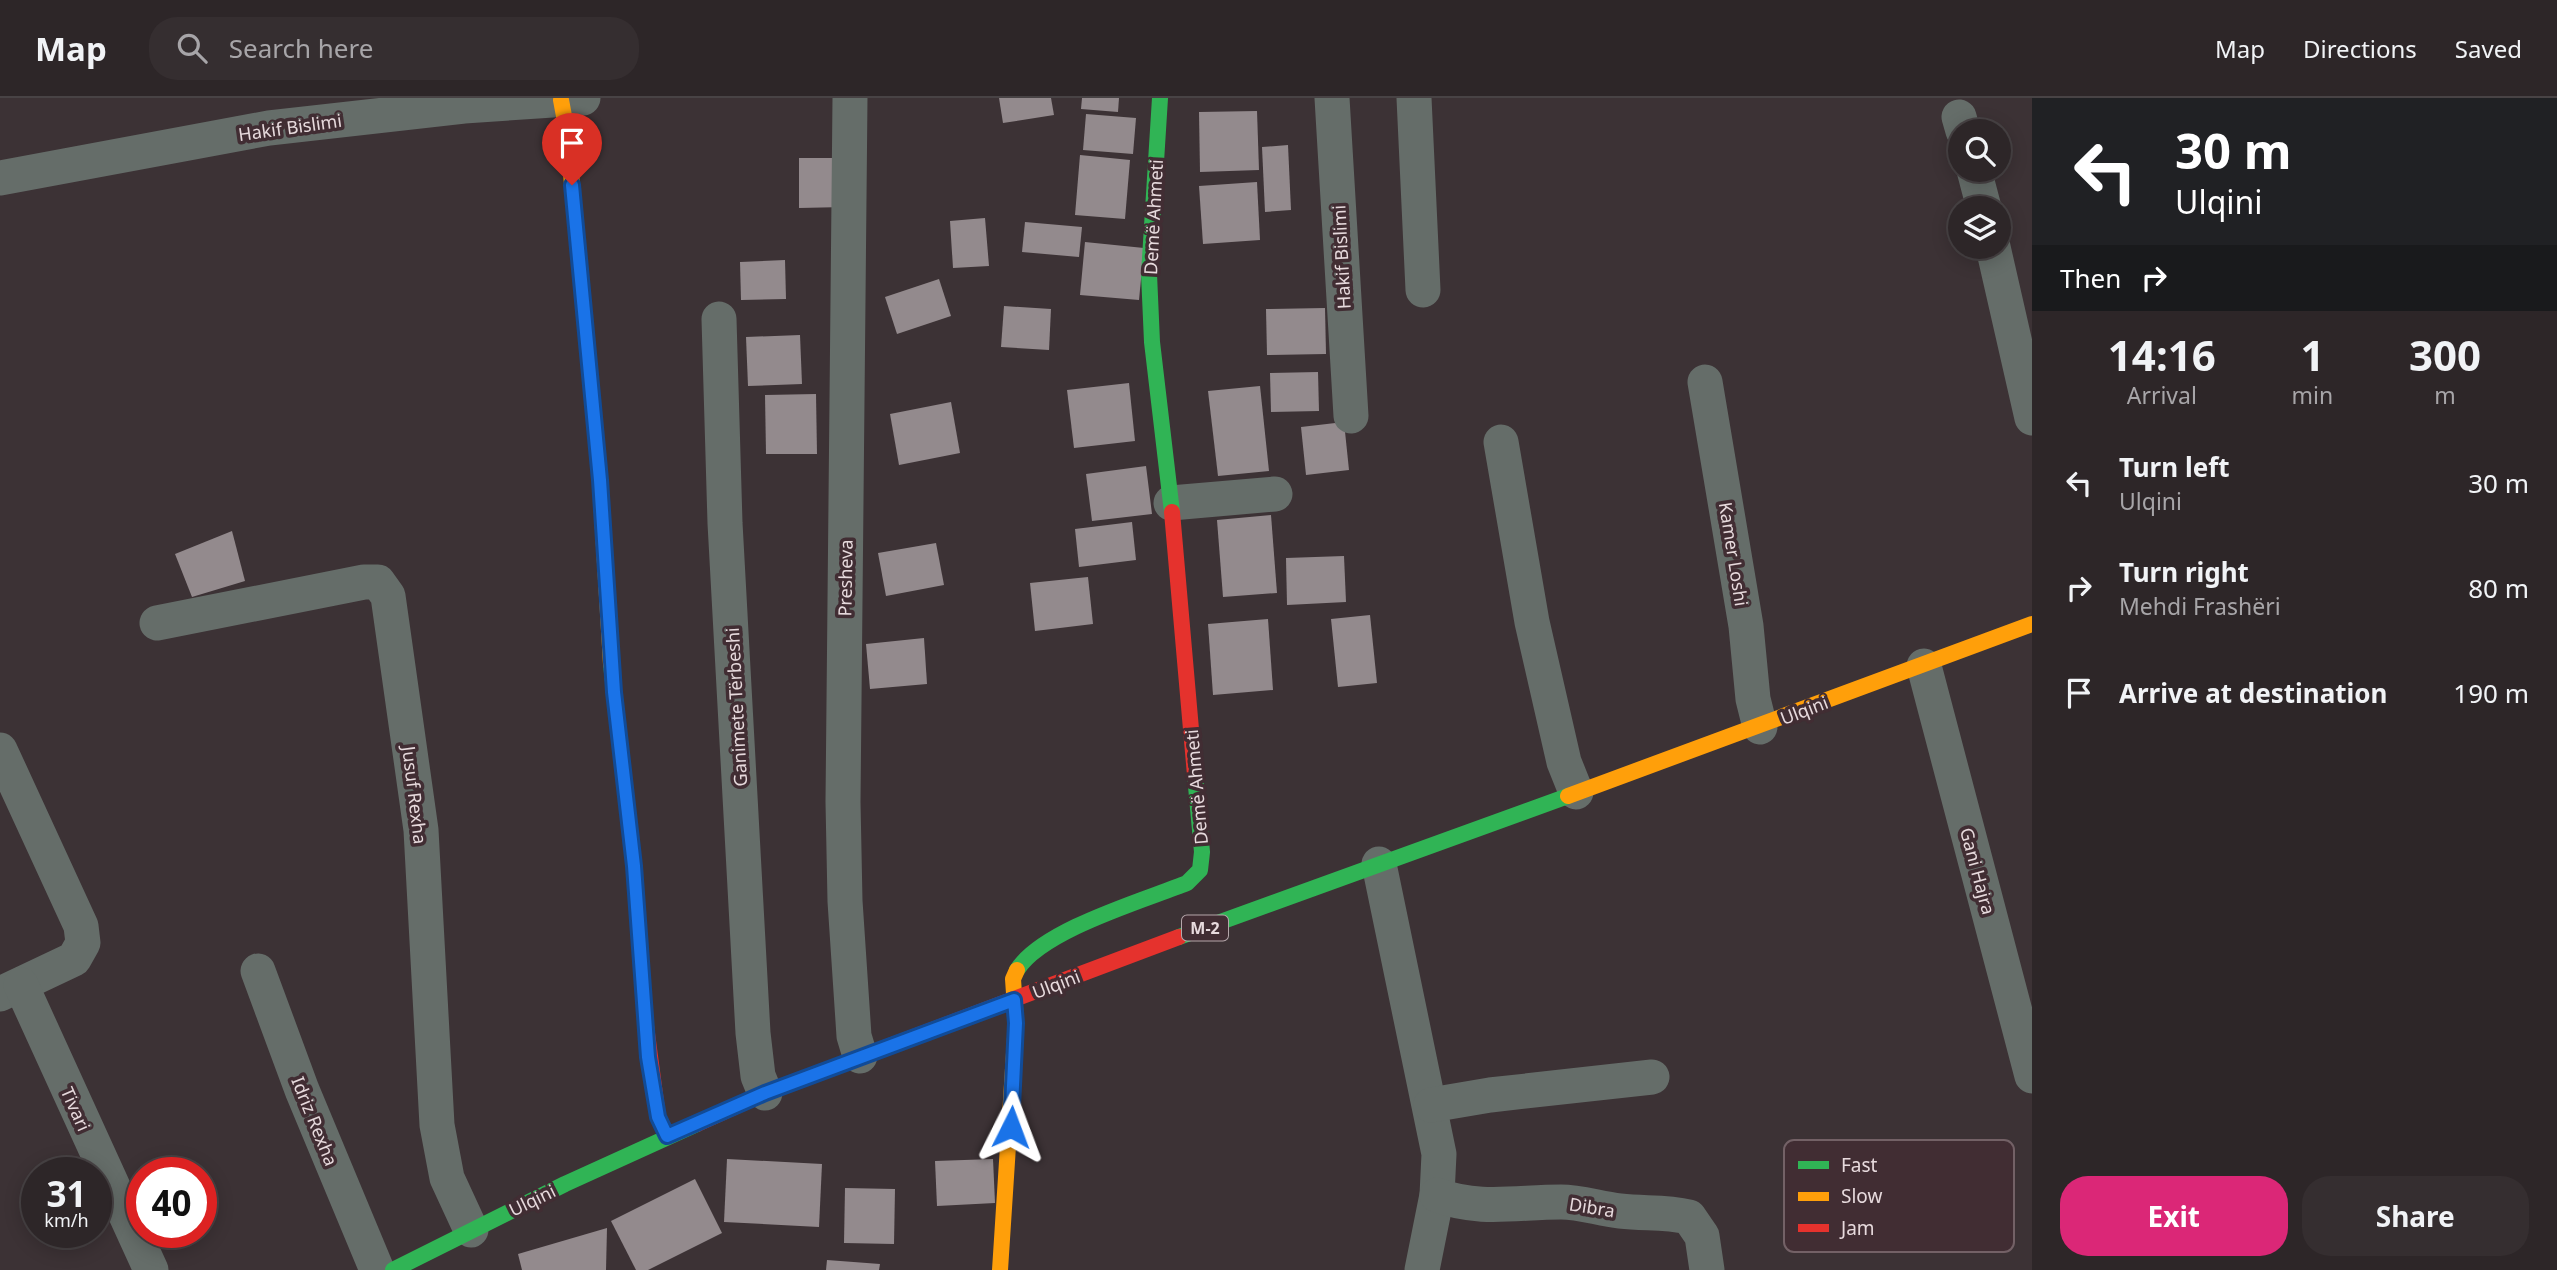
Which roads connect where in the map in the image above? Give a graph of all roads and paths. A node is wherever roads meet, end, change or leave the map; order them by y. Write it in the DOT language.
graph roads {
  1 [pos="850,98"];
  2 [pos="1160,98"];
  3 [pos="1332,98"];
  4 [pos="1414,98"];
  5 [pos="572,99"];
  6 [pos="0,178"];
  7 [pos="1996,259"];
  8 [pos="1423,290"];
  9 [pos="719,319"];
  10 [pos="1704,382"];
  11 [pos="1350,416"];
  12 [pos="2032,418"];
  13 [pos="1501,442"];
  14 [pos="1275,494"];
  15 [pos="1171,503"];
  16 [pos="157,623"];
  17 [pos="2032,624"];
  18 [pos="1924,666"];
  19 [pos="1760,727"];
  20 [pos="0,750"];
  21 [pos="1576,792"];
  22 [pos="1379,864"];
  23 [pos="258,971"];
  24 [pos="11,989"];
  25 [pos="1014,1000"];
  26 [pos="860,1056"];
  27 [pos="2032,1076"];
  28 [pos="1651,1077"];
  29 [pos="765,1093"];
  30 [pos="1431,1105"];
  31 [pos="667,1136"];
  32 [pos="1437,1195"];
  33 [pos="471,1230"];
  34 [pos="151,1270"];
  35 [pos="377,1270"];
  36 [pos="393,1270"];
  37 [pos="1000,1270"];
  38 [pos="1422,1270"];
  39 [pos="1707,1270"];
  1 -- 26 [label="street, Presheva"];
  2 -- 15 [label="street, Demë Ahmeti"];
  3 -- 11 [label="street, Hakif Bislimi"];
  4 -- 8 [label="street"];
  5 -- 6 [label="street, Hakif Bislimi"];
  5 -- 31 [label="street"];
  7 -- 12 [label="street"];
  9 -- 29 [label="street, Ganimete Tërbeshi"];
  10 -- 19 [label="street, Kamer Loshi"];
  13 -- 21 [label="street"];
  14 -- 15 [label="street"];
  15 -- 25 [label="street, Demë Ahmeti"];
  16 -- 33 [label="street, Jusuf Rexha"];
  17 -- 18 [label="street, Ulqini / M-2"];
  18 -- 19 [label="street, Ulqini / M-2"];
  18 -- 27 [label="street, Gani Hajra"];
  19 -- 21 [label="street, Ulqini / M-2"];
  20 -- 24 [label="street, Tivari"];
  21 -- 22 [label="street, Ulqini / M-2"];
  22 -- 25 [label="street, Ulqini / M-2"];
  22 -- 30 [label="street"];
  23 -- 35 [label="street, Idriz Rexha"];
  24 -- 34 [label="street, Tivari"];
  25 -- 26 [label="street, Ulqini / M-2"];
  25 -- 37 [label="street, Demë Ahmeti"];
  26 -- 29 [label="street, Ulqini / M-2"];
  28 -- 30 [label="street"];
  29 -- 31 [label="street, Ulqini / M-2"];
  30 -- 32 [label="street"];
  31 -- 33 [label="street, Ulqini / M-2"];
  32 -- 38 [label="street"];
  32 -- 39 [label="street, Dibra"];
  33 -- 36 [label="street, Ulqini / M-2"];
}
